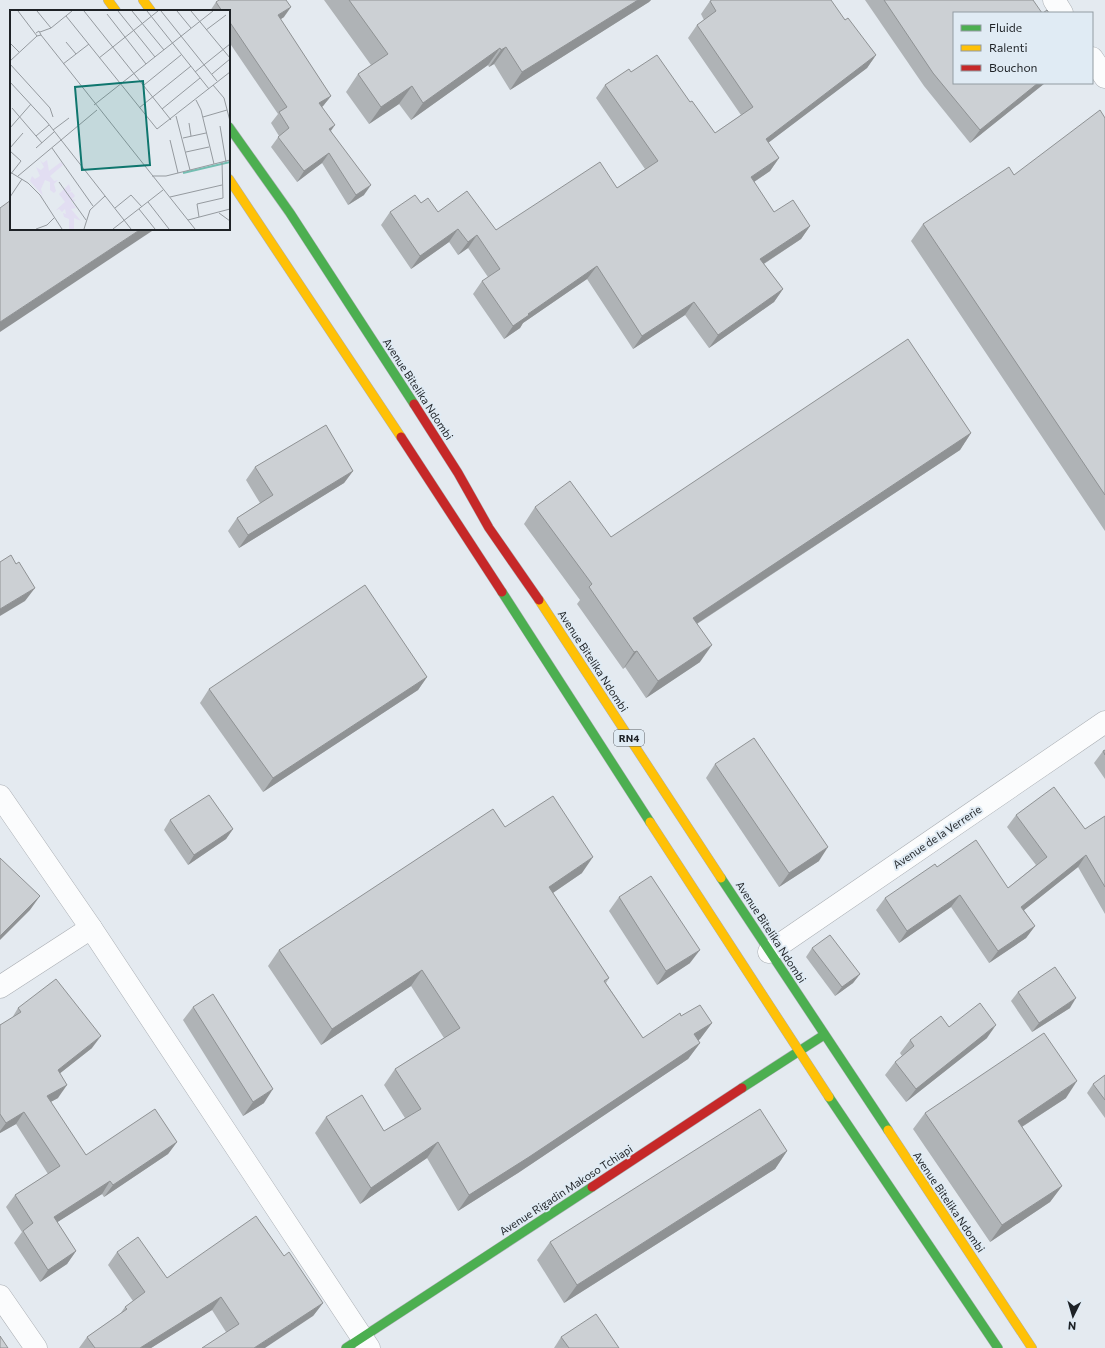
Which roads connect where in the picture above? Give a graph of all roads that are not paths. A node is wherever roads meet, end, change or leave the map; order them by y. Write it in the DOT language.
graph roads {
  1 [pos="108,0"];
  2 [pos="143,0"];
  3 [pos="1054,0"];
  4 [pos="115,10"];
  5 [pos="150,10"];
  6 [pos="1061,12"];
  7 [pos="1093,59"];
  8 [pos="1105,77"];
  9 [pos="230,127"];
  10 [pos="230,181"];
  11 [pos="1105,722"];
  12 [pos="0,796"];
  13 [pos="91,928"];
  14 [pos="769,952"];
  15 [pos="0,987"];
  16 [pos="824,1035"];
  17 [pos="799,1053"];
  18 [pos="0,1296"];
  19 [pos="359,1344"];
  20 [pos="36,1348"];
  21 [pos="998,1348"];
  22 [pos="1032,1348"];
  1 -- 4 [label="main road"];
  2 -- 5 [label="main road"];
  3 -- 6 [label="street"];
  7 -- 8 [label="street"];
  9 -- 14 [label="main road, Avenue Bitelika Ndombi / RN4"];
  10 -- 17 [label="main road, RN4"];
  11 -- 14 [label="street, Avenue de la Verrerie"];
  12 -- 13 [label="street"];
  13 -- 15 [label="street"];
  13 -- 19 [label="street"];
  14 -- 16 [label="main road, Avenue Bitelika Ndombi / RN4"];
  16 -- 17 [label="main road, Avenue Rigadin Makoso Tchiapi"];
  16 -- 22 [label="main road, Avenue Bitelika Ndombi / RN4"];
  17 -- 19 [label="main road, Avenue Rigadin Makoso Tchiapi"];
  17 -- 21 [label="main road, RN4"];
  18 -- 20 [label="street"];
}
